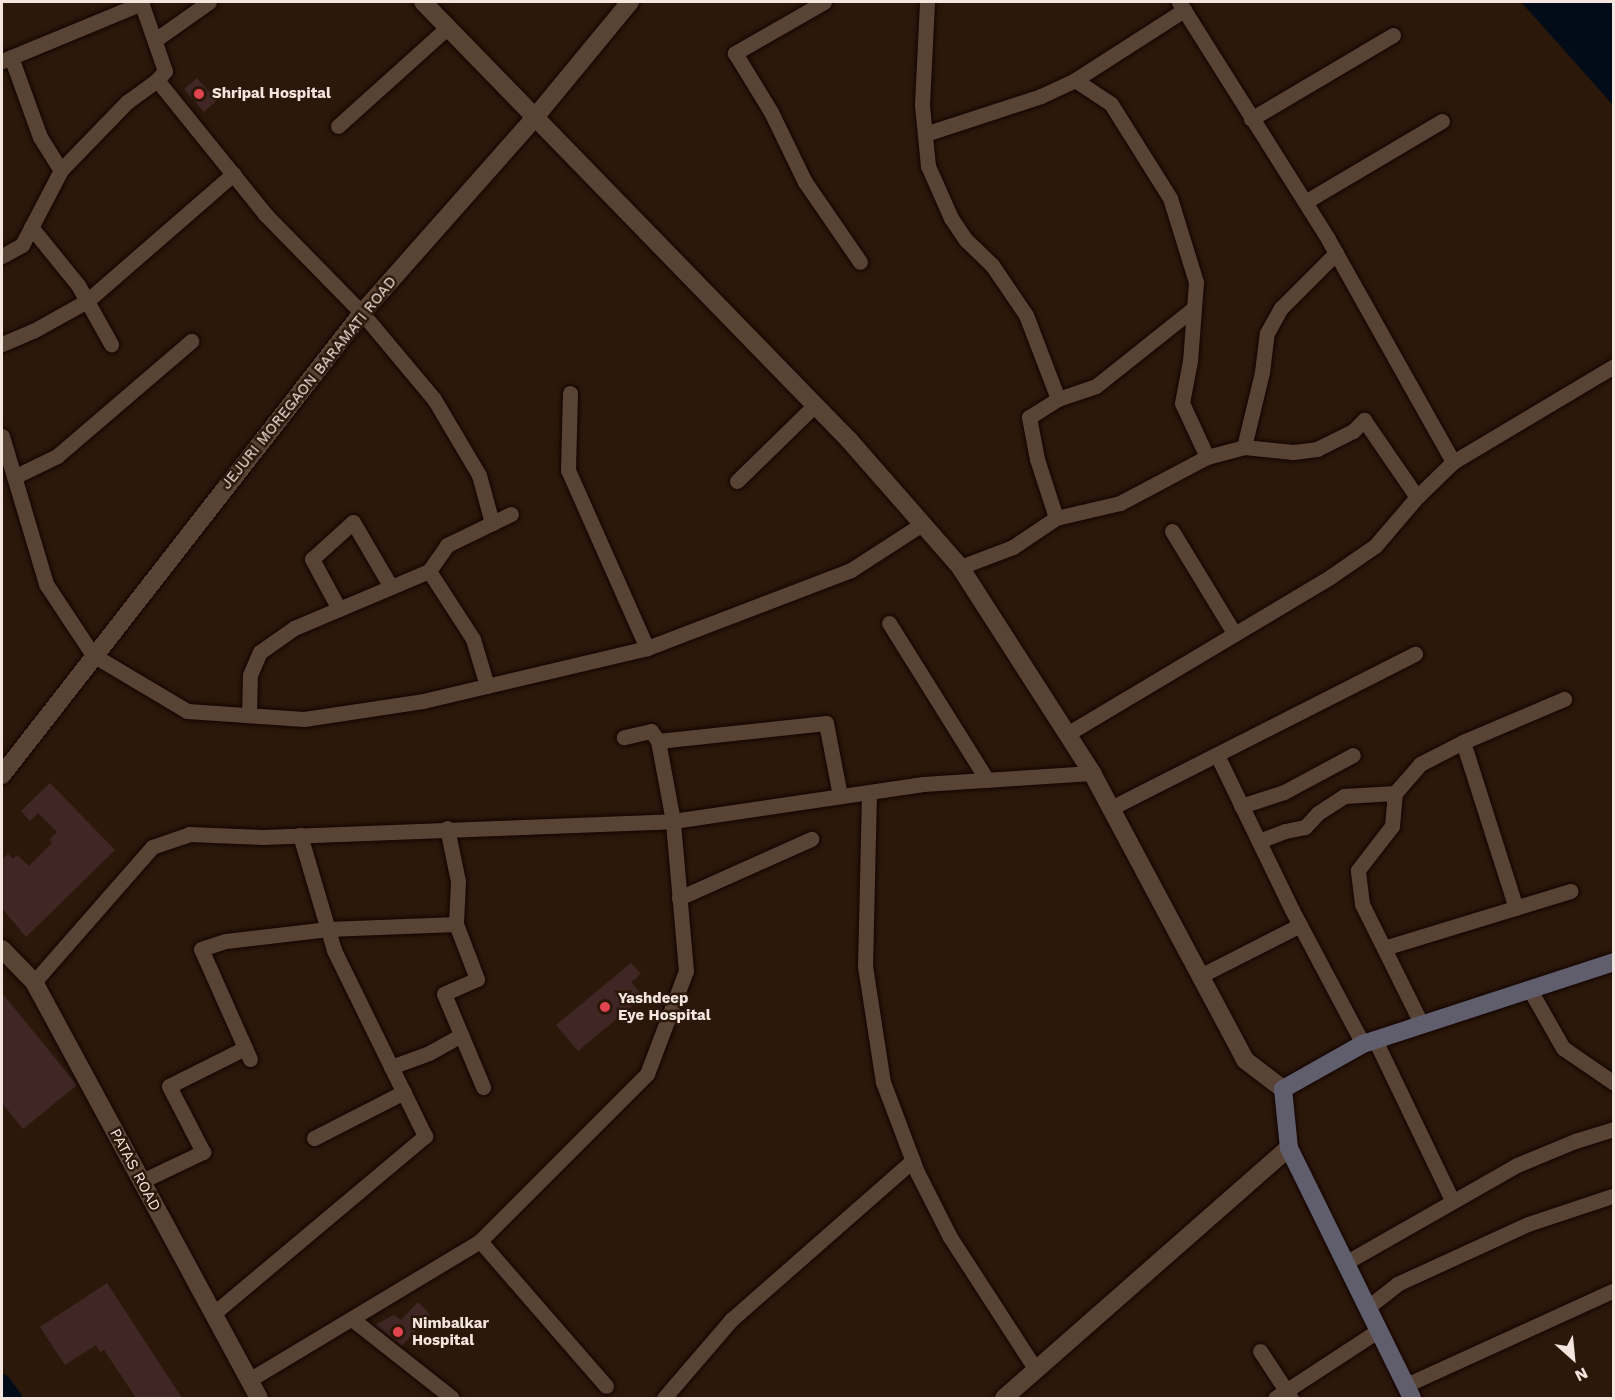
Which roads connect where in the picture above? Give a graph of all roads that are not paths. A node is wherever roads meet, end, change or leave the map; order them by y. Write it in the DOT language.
graph roads {
  1 [pos="142,2"];
  2 [pos="209,2"];
  3 [pos="423,2"];
  4 [pos="630,2"];
  5 [pos="825,2"];
  6 [pos="927,2"];
  7 [pos="1181,6"];
  8 [pos="448,27"];
  9 [pos="1393,35"];
  10 [pos="154,40"];
  11 [pos="6,59"];
  12 [pos="157,80"];
  13 [pos="1075,80"];
  14 [pos="536,116"];
  15 [pos="1251,119"];
  16 [pos="1442,121"];
  17 [pos="338,126"];
  18 [pos="925,134"];
  19 [pos="61,170"];
  20 [pos="233,174"];
  21 [pos="1305,202"];
  22 [pos="31,227"];
  23 [pos="1336,253"];
  24 [pos="2,256"];
  25 [pos="860,262"];
  26 [pos="87,301"];
  27 [pos="1194,308"];
  28 [pos="362,313"];
  29 [pos="191,341"];
  30 [pos="2,344"];
  31 [pos="111,344"];
  32 [pos="1614,366"];
  33 [pos="570,393"];
  34 [pos="1058,399"];
  35 [pos="815,405"];
  36 [pos="2,436"];
  37 [pos="1244,447"];
  38 [pos="1207,457"];
  39 [pos="1453,462"];
  40 [pos="14,477"];
  41 [pos="738,481"];
  42 [pos="1417,497"];
  43 [pos="511,514"];
  44 [pos="1056,518"];
  45 [pos="492,523"];
  46 [pos="922,524"];
  47 [pos="1172,531"];
  48 [pos="960,567"];
  49 [pos="429,571"];
  50 [pos="391,587"];
  51 [pos="339,609"];
  52 [pos="889,622"];
  53 [pos="1234,633"];
  54 [pos="647,648"];
  55 [pos="1415,654"];
  56 [pos="93,655"];
  57 [pos="487,686"];
  58 [pos="1564,699"];
  59 [pos="249,715"];
  60 [pos="1067,734"];
  61 [pos="624,737"];
  62 [pos="658,741"];
  63 [pos="1463,742"];
  64 [pos="1216,754"];
  65 [pos="1353,755"];
  66 [pos="1092,773"];
  67 [pos="2,775"];
  68 [pos="987,780"];
  69 [pos="869,792"];
  70 [pos="1395,793"];
  71 [pos="840,796"];
  72 [pos="1241,806"];
  73 [pos="1111,808"];
  74 [pos="673,821"];
  75 [pos="447,828"];
  76 [pos="300,835"];
  77 [pos="811,839"];
  78 [pos="1259,841"];
  79 [pos="1571,891"];
  80 [pos="679,898"];
  81 [pos="1516,908"];
  82 [pos="456,924"];
  83 [pos="1300,925"];
  84 [pos="328,929"];
  85 [pos="1384,948"];
  86 [pos="2,949"];
  87 [pos="1614,962"];
  88 [pos="1200,976"];
  89 [pos="34,982"];
  90 [pos="1530,990"];
  91 [pos="1422,1025"];
  92 [pos="461,1035"];
  93 [pos="1369,1042"];
  94 [pos="391,1067"];
  95 [pos="1614,1083"];
  96 [pos="483,1087"];
  97 [pos="1283,1089"];
  98 [pos="404,1092"];
  99 [pos="1614,1129"];
  100 [pos="314,1138"];
  101 [pos="1289,1148"];
  102 [pos="913,1160"];
  103 [pos="142,1181"];
  104 [pos="1612,1196"];
  105 [pos="1452,1200"];
  106 [pos="480,1241"];
  107 [pos="1346,1263"];
  108 [pos="1614,1290"];
  109 [pos="1368,1307"];
  110 [pos="213,1314"];
  111 [pos="352,1319"];
  112 [pos="1379,1330"];
  113 [pos="1260,1351"];
  114 [pos="1036,1370"];
  115 [pos="249,1380"];
  116 [pos="606,1386"];
  117 [pos="1409,1392"];
  118 [pos="1284,1396"];
  119 [pos="259,1398"];
  120 [pos="452,1398"];
  121 [pos="664,1398"];
  122 [pos="1004,1398"];
  1 -- 10 [label="street"];
  1 -- 11 [label="street"];
  2 -- 10 [label="street"];
  3 -- 8 [label="street"];
  4 -- 14 [label="street, JEJURI MOREGAON BARAMATI ROAD"];
  5 -- 25 [label="street"];
  6 -- 18 [label="street"];
  7 -- 13 [label="street"];
  7 -- 15 [label="street"];
  8 -- 14 [label="street"];
  8 -- 17 [label="street"];
  9 -- 15 [label="street"];
  10 -- 12 [label="street"];
  11 -- 19 [label="street"];
  12 -- 19 [label="street"];
  12 -- 20 [label="street"];
  13 -- 18 [label="street"];
  13 -- 27 [label="street"];
  14 -- 28 [label="street, JEJURI MOREGAON BARAMATI ROAD"];
  14 -- 35 [label="street"];
  15 -- 21 [label="street"];
  16 -- 21 [label="street"];
  18 -- 34 [label="street"];
  19 -- 22 [label="street"];
  20 -- 26 [label="street"];
  20 -- 28 [label="street"];
  21 -- 23 [label="street"];
  22 -- 24 [label="street"];
  22 -- 26 [label="street"];
  23 -- 37 [label="street"];
  23 -- 39 [label="street"];
  26 -- 30 [label="street"];
  26 -- 31 [label="street"];
  27 -- 34 [label="street"];
  27 -- 38 [label="street"];
  28 -- 45 [label="street"];
  28 -- 56 [label="street, JEJURI MOREGAON BARAMATI ROAD"];
  29 -- 40 [label="street"];
  32 -- 39 [label="street"];
  33 -- 54 [label="street"];
  34 -- 44 [label="street"];
  35 -- 41 [label="street"];
  35 -- 46 [label="street"];
  36 -- 40 [label="street"];
  37 -- 38 [label="street"];
  37 -- 42 [label="street"];
  38 -- 44 [label="street"];
  39 -- 42 [label="street"];
  40 -- 56 [label="street"];
  42 -- 53 [label="street"];
  43 -- 45 [label="street"];
  44 -- 48 [label="street"];
  45 -- 49 [label="street"];
  46 -- 48 [label="street"];
  46 -- 54 [label="street"];
  47 -- 53 [label="street"];
  48 -- 60 [label="street"];
  49 -- 50 [label="street"];
  49 -- 57 [label="street"];
  50 -- 51 [label="street"];
  50 -- 51 [label="street"];
  51 -- 59 [label="street"];
  52 -- 68 [label="street"];
  53 -- 60 [label="street"];
  54 -- 57 [label="street"];
  55 -- 64 [label="street"];
  56 -- 59 [label="street"];
  56 -- 67 [label="street, JEJURI MOREGAON BARAMATI ROAD"];
  57 -- 59 [label="street"];
  58 -- 63 [label="street"];
  60 -- 66 [label="street"];
  61 -- 62 [label="street"];
  62 -- 71 [label="street"];
  62 -- 74 [label="street"];
  63 -- 70 [label="street"];
  63 -- 81 [label="street"];
  64 -- 72 [label="street"];
  64 -- 73 [label="street"];
  65 -- 72 [label="street"];
  66 -- 68 [label="street"];
  66 -- 73 [label="street"];
  68 -- 69 [label="street"];
  69 -- 71 [label="street"];
  69 -- 102 [label="street"];
  70 -- 78 [label="street"];
  70 -- 85 [label="street"];
  71 -- 74 [label="street"];
  72 -- 78 [label="street"];
  73 -- 88 [label="street"];
  74 -- 75 [label="street"];
  74 -- 80 [label="street"];
  75 -- 76 [label="street"];
  75 -- 82 [label="street"];
  76 -- 84 [label="street"];
  76 -- 89 [label="street"];
  77 -- 80 [label="street"];
  78 -- 83 [label="street"];
  79 -- 81 [label="street"];
  80 -- 106 [label="street"];
  81 -- 85 [label="street"];
  82 -- 84 [label="street"];
  82 -- 92 [label="street"];
  83 -- 88 [label="street"];
  83 -- 93 [label="street"];
  84 -- 94 [label="street"];
  84 -- 103 [label="street"];
  85 -- 91 [label="street"];
  86 -- 89 [label="street, PATAS ROAD"];
  87 -- 90 [label="main road"];
  88 -- 97 [label="street"];
  89 -- 103 [label="street, PATAS ROAD"];
  90 -- 91 [label="main road"];
  90 -- 95 [label="street"];
  91 -- 93 [label="main road"];
  92 -- 94 [label="street"];
  92 -- 96 [label="street"];
  93 -- 97 [label="main road"];
  93 -- 105 [label="street"];
  94 -- 98 [label="street"];
  97 -- 101 [label="main road"];
  98 -- 100 [label="street"];
  98 -- 110 [label="street"];
  99 -- 105 [label="street"];
  101 -- 107 [label="main road"];
  101 -- 114 [label="street"];
  102 -- 114 [label="street"];
  102 -- 121 [label="street"];
  103 -- 110 [label="street, PATAS ROAD"];
  104 -- 109 [label="street"];
  105 -- 107 [label="street"];
  106 -- 111 [label="street"];
  106 -- 116 [label="street"];
  107 -- 109 [label="main road"];
  108 -- 117 [label="street"];
  109 -- 112 [label="main road"];
  110 -- 115 [label="street, PATAS ROAD"];
  111 -- 115 [label="street"];
  111 -- 120 [label="street"];
  112 -- 117 [label="main road"];
  112 -- 118 [label="street"];
  113 -- 118 [label="street"];
  114 -- 122 [label="street"];
  115 -- 119 [label="street, PATAS ROAD"];
}
